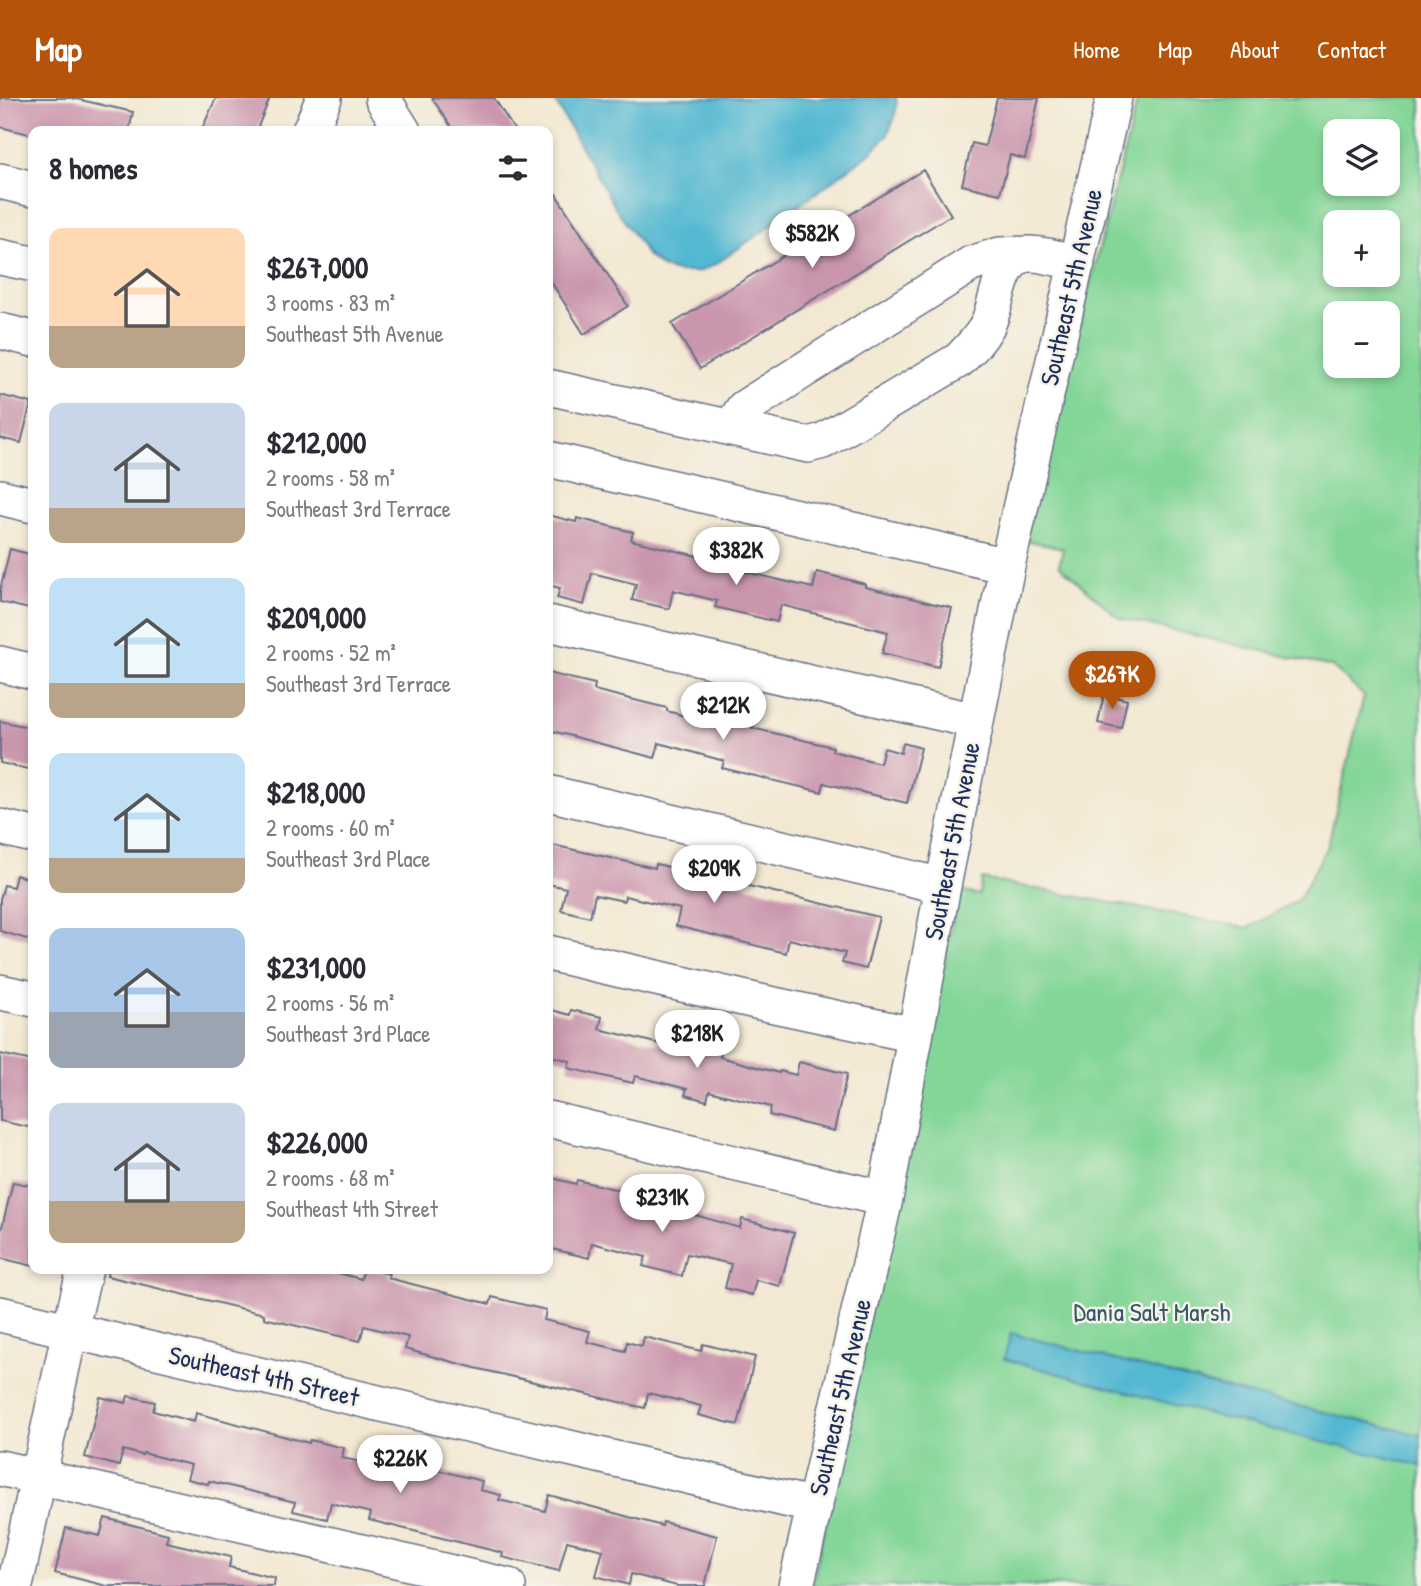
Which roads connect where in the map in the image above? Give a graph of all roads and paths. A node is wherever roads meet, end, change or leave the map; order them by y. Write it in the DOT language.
graph roads {
  1 [pos="324,98"];
  2 [pos="1114,98"];
  3 [pos="383,99"];
  4 [pos="312,126"];
  5 [pos="400,126"];
  6 [pos="0,181"];
  7 [pos="28,188"];
  8 [pos="1029,254"];
  9 [pos="0,257"];
  10 [pos="28,263"];
  11 [pos="1077,263"];
  12 [pos="0,331"];
  13 [pos="28,338"];
  14 [pos="553,386"];
  15 [pos="730,428"];
  16 [pos="553,460"];
  17 [pos="0,497"];
  18 [pos="28,504"];
  19 [pos="1007,566"];
  20 [pos="553,624"];
  21 [pos="0,664"];
  22 [pos="28,671"];
  23 [pos="976,721"];
  24 [pos="553,794"];
  25 [pos="0,827"];
  26 [pos="28,834"];
  27 [pos="943,886"];
  28 [pos="553,954"];
  29 [pos="0,992"];
  30 [pos="28,998"];
  31 [pos="915,1035"];
  32 [pos="553,1120"];
  33 [pos="885,1199"];
  34 [pos="84,1274"];
  35 [pos="0,1314"];
  36 [pos="70,1330"];
  37 [pos="0,1468"];
  38 [pos="38,1477"];
  39 [pos="815,1506"];
  40 [pos="15,1586"];
  41 [pos="508,1586"];
  42 [pos="796,1586"];
  1 -- 4 [label="street"];
  2 -- 11 [label="street, Southeast 5th Avenue"];
  3 -- 5 [label="street"];
  6 -- 7 [label="street"];
  8 -- 11 [label="street"];
  8 -- 15 [label="street"];
  8 -- 15 [label="street"];
  9 -- 10 [label="street"];
  11 -- 19 [label="street, Southeast 5th Avenue"];
  12 -- 13 [label="street"];
  14 -- 15 [label="street"];
  16 -- 19 [label="street"];
  17 -- 18 [label="street"];
  19 -- 23 [label="street, Southeast 5th Avenue"];
  20 -- 23 [label="street"];
  21 -- 22 [label="street"];
  23 -- 27 [label="street, Southeast 5th Avenue"];
  24 -- 27 [label="street"];
  25 -- 26 [label="street"];
  27 -- 31 [label="street, Southeast 5th Avenue"];
  28 -- 31 [label="street"];
  29 -- 30 [label="street"];
  31 -- 33 [label="street, Southeast 5th Avenue"];
  32 -- 33 [label="street"];
  33 -- 39 [label="street, Southeast 5th Avenue"];
  34 -- 36 [label="street"];
  35 -- 36 [label="street, Southeast 4th Street"];
  36 -- 38 [label="street"];
  36 -- 39 [label="street, Southeast 4th Street"];
  37 -- 38 [label="street"];
  38 -- 40 [label="street"];
  38 -- 41 [label="street"];
  39 -- 42 [label="street, Southeast 5th Avenue"];
}
